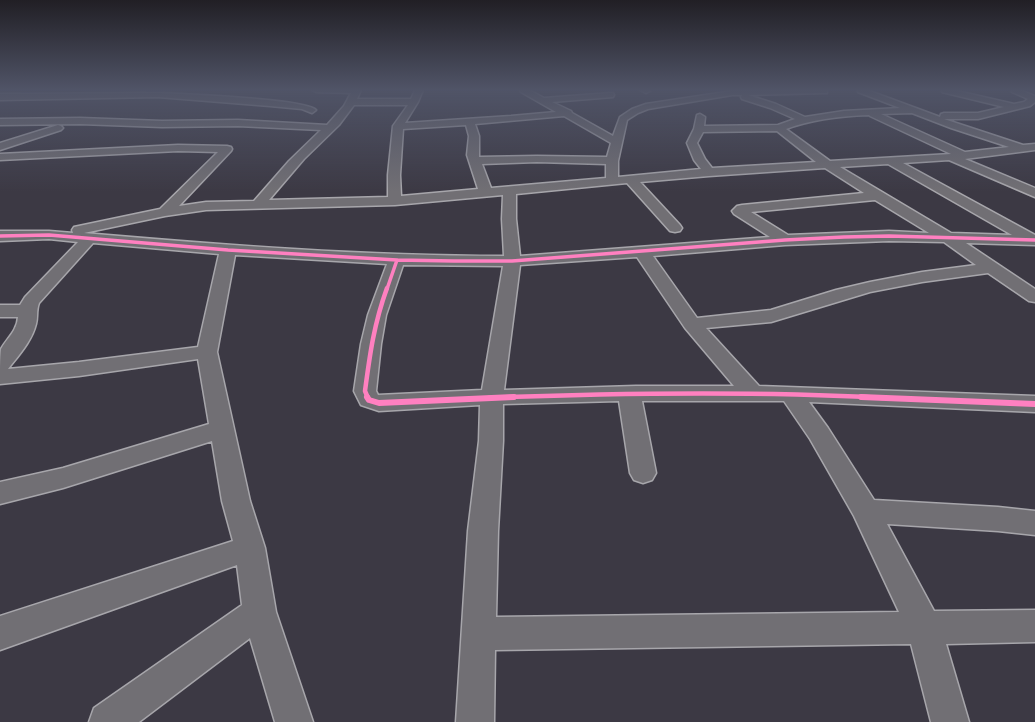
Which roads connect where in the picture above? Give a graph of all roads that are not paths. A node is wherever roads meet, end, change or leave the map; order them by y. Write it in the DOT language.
graph roads {
  1 [pos="71,124"];
  2 [pos="120,124"];
  3 [pos="201,124"];
  4 [pos="225,124"];
  5 [pos="264,124"];
  6 [pos="333,124"];
  7 [pos="440,124"];
  8 [pos="470,124"];
  9 [pos="586,124"];
  10 [pos="622,124"];
  11 [pos="699,124"];
  12 [pos="790,124"];
  13 [pos="893,124"];
  14 [pos="948,124"];
  15 [pos="398,126"];
  16 [pos="330,128"];
  17 [pos="779,128"];
  18 [pos="699,129"];
  19 [pos="198,131"];
  20 [pos="0,141"];
  21 [pos="16,141"];
  22 [pos="617,142"];
  23 [pos="0,147"];
  24 [pos="1030,147"];
  25 [pos="178,148"];
  26 [pos="1009,150"];
  27 [pos="964,155"];
  28 [pos="0,157"];
  29 [pos="950,157"];
  30 [pos="1035,159"];
  31 [pos="475,161"];
  32 [pos="612,161"];
  33 [pos="890,161"];
  34 [pos="825,164"];
  35 [pos="709,172"];
  36 [pos="630,179"];
  37 [pos="612,181"];
  38 [pos="1020,185"];
  39 [pos="1035,186"];
  40 [pos="510,191"];
  41 [pos="486,193"];
  42 [pos="1035,193"];
  43 [pos="877,196"];
  44 [pos="395,201"];
  45 [pos="258,205"];
  46 [pos="166,212"];
  47 [pos="675,228"];
  48 [pos="49,235"];
  49 [pos="0,236"];
  50 [pos="90,238"];
  51 [pos="947,238"];
  52 [pos="785,240"];
  53 [pos="1034,240"];
  54 [pos="228,250"];
  55 [pos="642,252"];
  56 [pos="397,260"];
  57 [pos="512,261"];
  58 [pos="991,268"];
  59 [pos="1035,297"];
  60 [pos="0,311"];
  61 [pos="27,311"];
  62 [pos="692,324"];
  63 [pos="207,352"];
  64 [pos="0,365"];
  65 [pos="0,377"];
  66 [pos="629,394"];
  67 [pos="753,394"];
  68 [pos="791,394"];
  69 [pos="492,396"];
  70 [pos="1035,404"];
  71 [pos="222,429"];
  72 [pos="644,473"];
  73 [pos="0,493"];
  74 [pos="866,511"];
  75 [pos="1035,523"];
  76 [pos="250,548"];
  77 [pos="258,612"];
  78 [pos="924,627"];
  79 [pos="1033,628"];
  80 [pos="0,633"];
  81 [pos="479,634"];
  82 [pos="108,722"];
  83 [pos="294,722"];
  84 [pos="475,722"];
  85 [pos="950,722"];
  1 -- 21 [label="street"];
  2 -- 19 [label="street"];
  3 -- 19 [label="street"];
  4 -- 19 [label="street"];
  5 -- 16 [label="street"];
  6 -- 16 [label="street"];
  7 -- 15 [label="street"];
  8 -- 31 [label="street"];
  9 -- 22 [label="street"];
  10 -- 22 [label="street"];
  11 -- 18 [label="street"];
  12 -- 17 [label="street"];
  13 -- 27 [label="street"];
  14 -- 24 [label="street"];
  15 -- 44 [label="street"];
  16 -- 45 [label="street"];
  17 -- 18 [label="street"];
  17 -- 34 [label="street"];
  18 -- 35 [label="street"];
  19 -- 25 [label="street"];
  20 -- 21 [label="street"];
  21 -- 23 [label="street"];
  22 -- 32 [label="street"];
  24 -- 26 [label="street"];
  25 -- 28 [label="street"];
  25 -- 46 [label="street"];
  26 -- 27 [label="street"];
  26 -- 30 [label="street"];
  27 -- 29 [label="street"];
  29 -- 33 [label="street"];
  29 -- 38 [label="street"];
  31 -- 32 [label="street"];
  31 -- 41 [label="street"];
  32 -- 37 [label="street"];
  33 -- 34 [label="street"];
  33 -- 53 [label="street"];
  34 -- 35 [label="street"];
  34 -- 43 [label="street"];
  35 -- 36 [label="street"];
  36 -- 37 [label="street"];
  36 -- 47 [label="street"];
  37 -- 40 [label="street"];
  38 -- 39 [label="street"];
  38 -- 42 [label="street"];
  40 -- 41 [label="street"];
  40 -- 57 [label="street"];
  41 -- 44 [label="street"];
  43 -- 51 [label="street"];
  43 -- 52 [label="street"];
  44 -- 45 [label="street"];
  45 -- 46 [label="street"];
  46 -- 48 [label="street"];
  48 -- 49 [label="street"];
  48 -- 50 [label="street"];
  50 -- 54 [label="street"];
  50 -- 61 [label="street"];
  51 -- 52 [label="street"];
  51 -- 53 [label="street"];
  51 -- 58 [label="street"];
  52 -- 55 [label="street"];
  54 -- 56 [label="street"];
  54 -- 63 [label="street"];
  55 -- 57 [label="street"];
  55 -- 62 [label="street"];
  56 -- 57 [label="street"];
  56 -- 69 [label="street"];
  57 -- 69 [label="street"];
  58 -- 59 [label="street"];
  58 -- 62 [label="street"];
  60 -- 61 [label="street"];
  61 -- 64 [label="street"];
  62 -- 67 [label="street"];
  63 -- 65 [label="street"];
  63 -- 71 [label="street"];
  66 -- 67 [label="street"];
  66 -- 69 [label="street"];
  66 -- 72 [label="street"];
  67 -- 68 [label="street"];
  68 -- 70 [label="street"];
  68 -- 74 [label="street"];
  69 -- 81 [label="street"];
  71 -- 73 [label="street"];
  71 -- 76 [label="street"];
  74 -- 75 [label="street"];
  74 -- 78 [label="street"];
  76 -- 77 [label="street"];
  76 -- 80 [label="street"];
  77 -- 82 [label="street"];
  77 -- 83 [label="street"];
  78 -- 79 [label="street"];
  78 -- 81 [label="street"];
  78 -- 85 [label="street"];
  81 -- 84 [label="street"];
}
